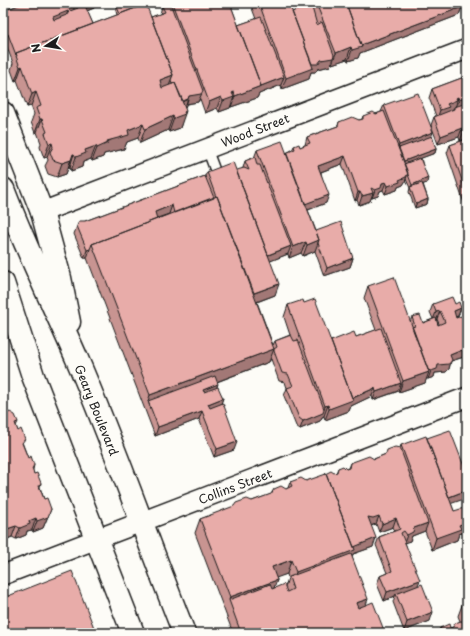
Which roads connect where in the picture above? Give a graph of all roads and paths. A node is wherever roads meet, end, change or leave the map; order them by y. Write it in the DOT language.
graph roads {
  1 [pos="467,49"];
  2 [pos="3,113"];
  3 [pos="207,149"];
  4 [pos="3,190"];
  5 [pos="223,192"];
  6 [pos="42,212"];
  7 [pos="3,283"];
  8 [pos="3,331"];
  9 [pos="77,359"];
  10 [pos="33,376"];
  11 [pos="467,397"];
  12 [pos="141,522"];
  13 [pos="96,539"];
  14 [pos="3,575"];
  15 [pos="133,633"];
  16 [pos="184,633"];
  1 -- 3 [label="street, Wood Street"];
  2 -- 6 [label="main road"];
  3 -- 5 [label="lane"];
  3 -- 6 [label="street, Wood Street"];
  4 -- 9 [label="main road, Geary Boulevard"];
  6 -- 9 [label="main road"];
  7 -- 10 [label="main road"];
  8 -- 10 [label="main road"];
  9 -- 12 [label="main road, Geary Boulevard"];
  10 -- 13 [label="main road"];
  11 -- 12 [label="street, Collins Street"];
  12 -- 13 [label="street, Collins Street"];
  12 -- 16 [label="main road, Geary Boulevard"];
  13 -- 14 [label="street, Collins Street"];
  13 -- 15 [label="main road"];
}
